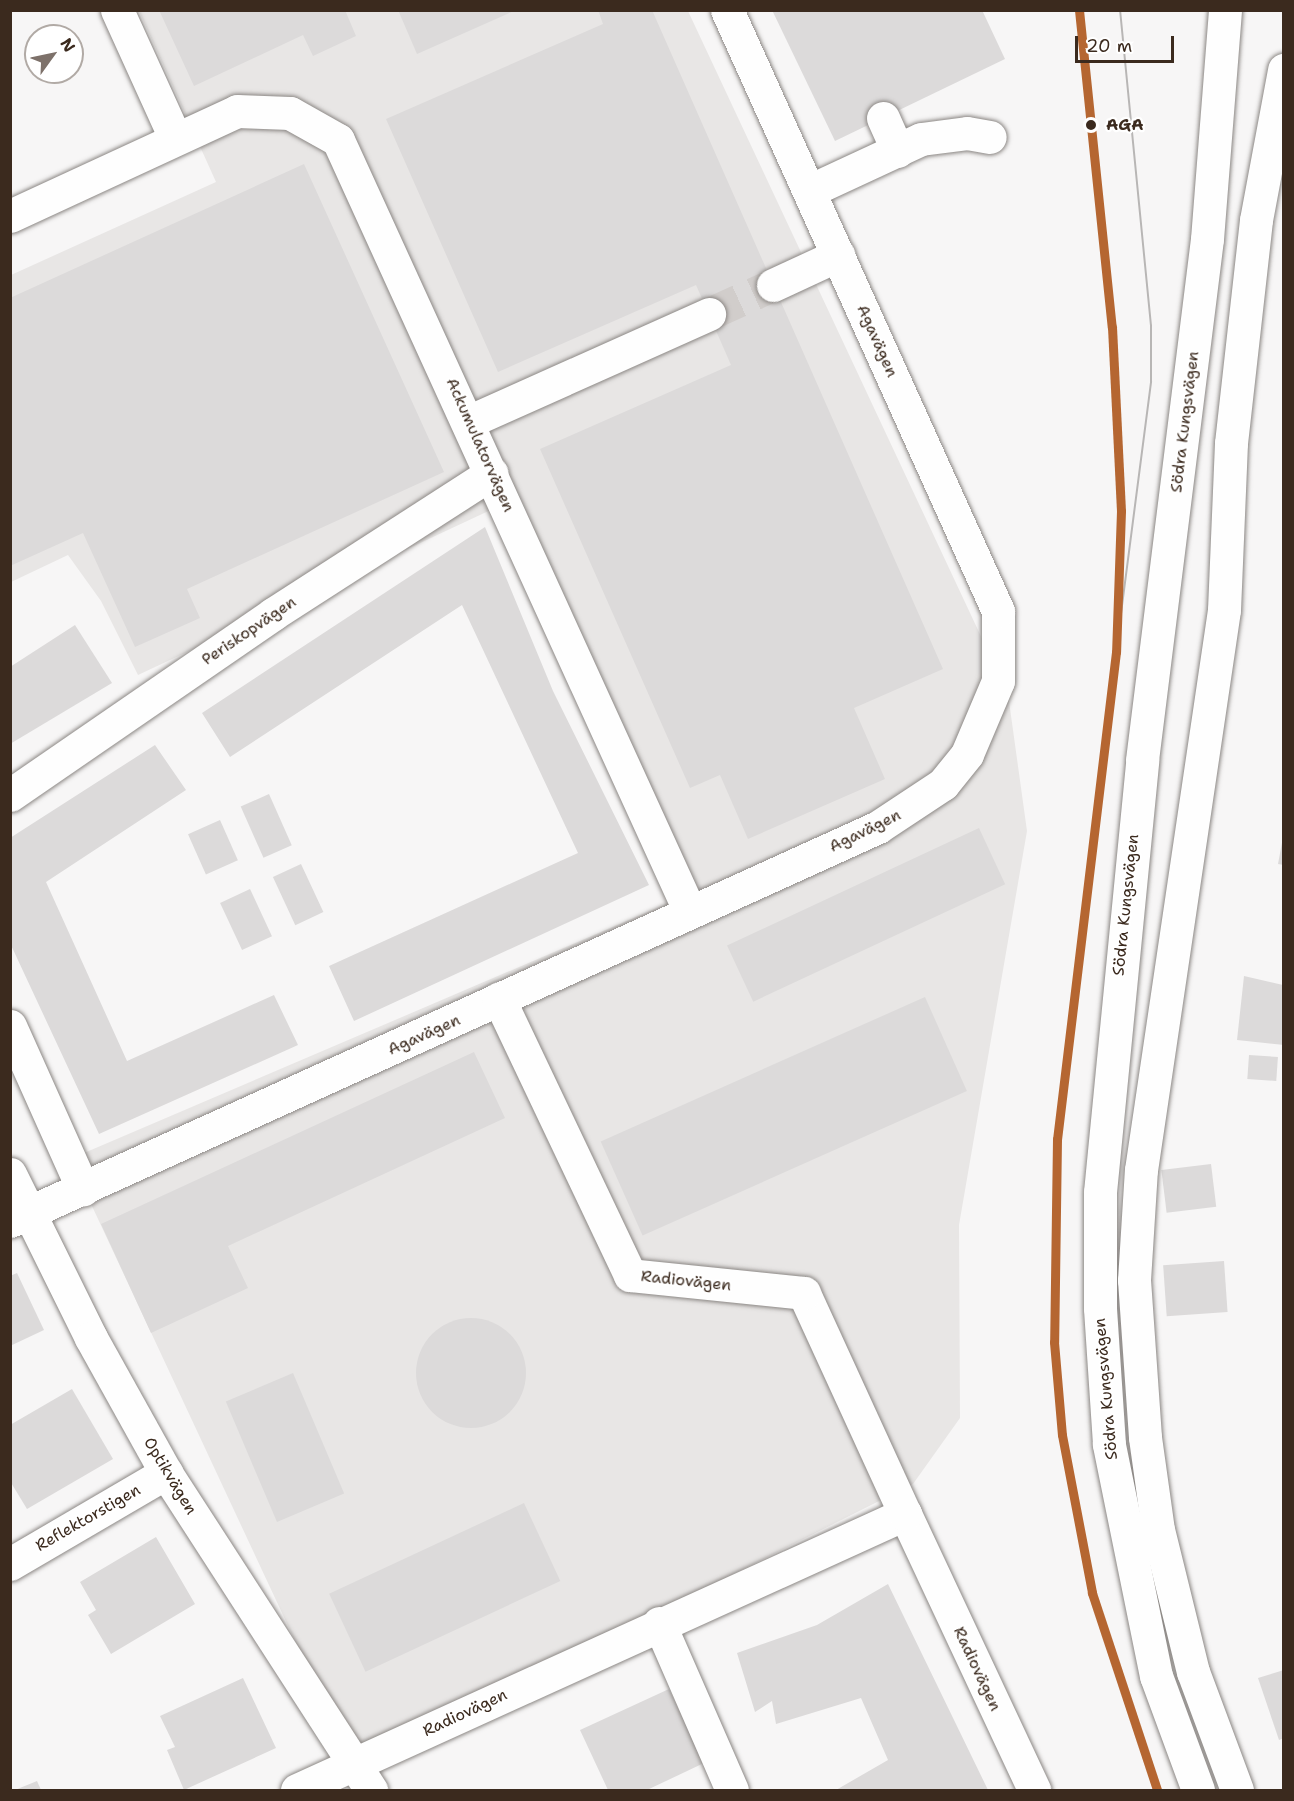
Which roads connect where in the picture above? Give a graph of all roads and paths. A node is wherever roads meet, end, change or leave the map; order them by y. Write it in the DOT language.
graph roads {
  1 [pos="117,10"];
  2 [pos="727,10"];
  3 [pos="1225,10"];
  4 [pos="1284,70"];
  5 [pos="882,118"];
  6 [pos="990,137"];
  7 [pos="175,138"];
  8 [pos="898,151"];
  9 [pos="809,191"];
  10 [pos="10,216"];
  11 [pos="838,255"];
  12 [pos="773,285"];
  13 [pos="709,314"];
  14 [pos="470,421"];
  15 [pos="492,473"];
  16 [pos="10,795"];
  17 [pos="690,912"];
  18 [pos="500,999"];
  19 [pos="10,1026"];
  20 [pos="10,1174"];
  21 [pos="83,1189"];
  22 [pos="20,1217"];
  23 [pos="166,1473"];
  24 [pos="905,1514"];
  25 [pos="10,1564"];
  26 [pos="659,1623"];
  27 [pos="362,1778"];
  28 [pos="297,1791"];
  29 [pos="732,1791"];
  30 [pos="1034,1791"];
  31 [pos="1198,1791"];
  32 [pos="1237,1791"];
  1 -- 7 [label="street"];
  2 -- 9 [label="street, Agavägen"];
  3 -- 31 [label="street, Södra Kungsvägen"];
  4 -- 32 [label="street, Södra Kungsvägen"];
  5 -- 8 [label="street"];
  6 -- 8 [label="street"];
  7 -- 10 [label="street, Ackumulatorvägen"];
  7 -- 14 [label="street, Ackumulatorvägen"];
  8 -- 9 [label="street"];
  9 -- 11 [label="street, Agavägen"];
  11 -- 12 [label="street"];
  11 -- 17 [label="street, Agavägen"];
  13 -- 14 [label="street"];
  14 -- 15 [label="street, Ackumulatorvägen"];
  15 -- 16 [label="street, Periskopvägen"];
  15 -- 17 [label="street, Ackumulatorvägen"];
  17 -- 18 [label="street, Agavägen"];
  18 -- 21 [label="street, Agavägen"];
  18 -- 24 [label="street, Radiovägen"];
  19 -- 21 [label="street"];
  20 -- 22 [label="street, Optikvägen"];
  21 -- 22 [label="street, Agavägen"];
  22 -- 23 [label="street, Optikvägen"];
  23 -- 25 [label="street, Reflektorstigen"];
  23 -- 27 [label="street, Optikvägen"];
  24 -- 26 [label="street, Radiovägen"];
  24 -- 30 [label="street, Radiovägen"];
  26 -- 27 [label="street, Radiovägen"];
  26 -- 29 [label="street"];
  27 -- 28 [label="street, Radiovägen"];
}
